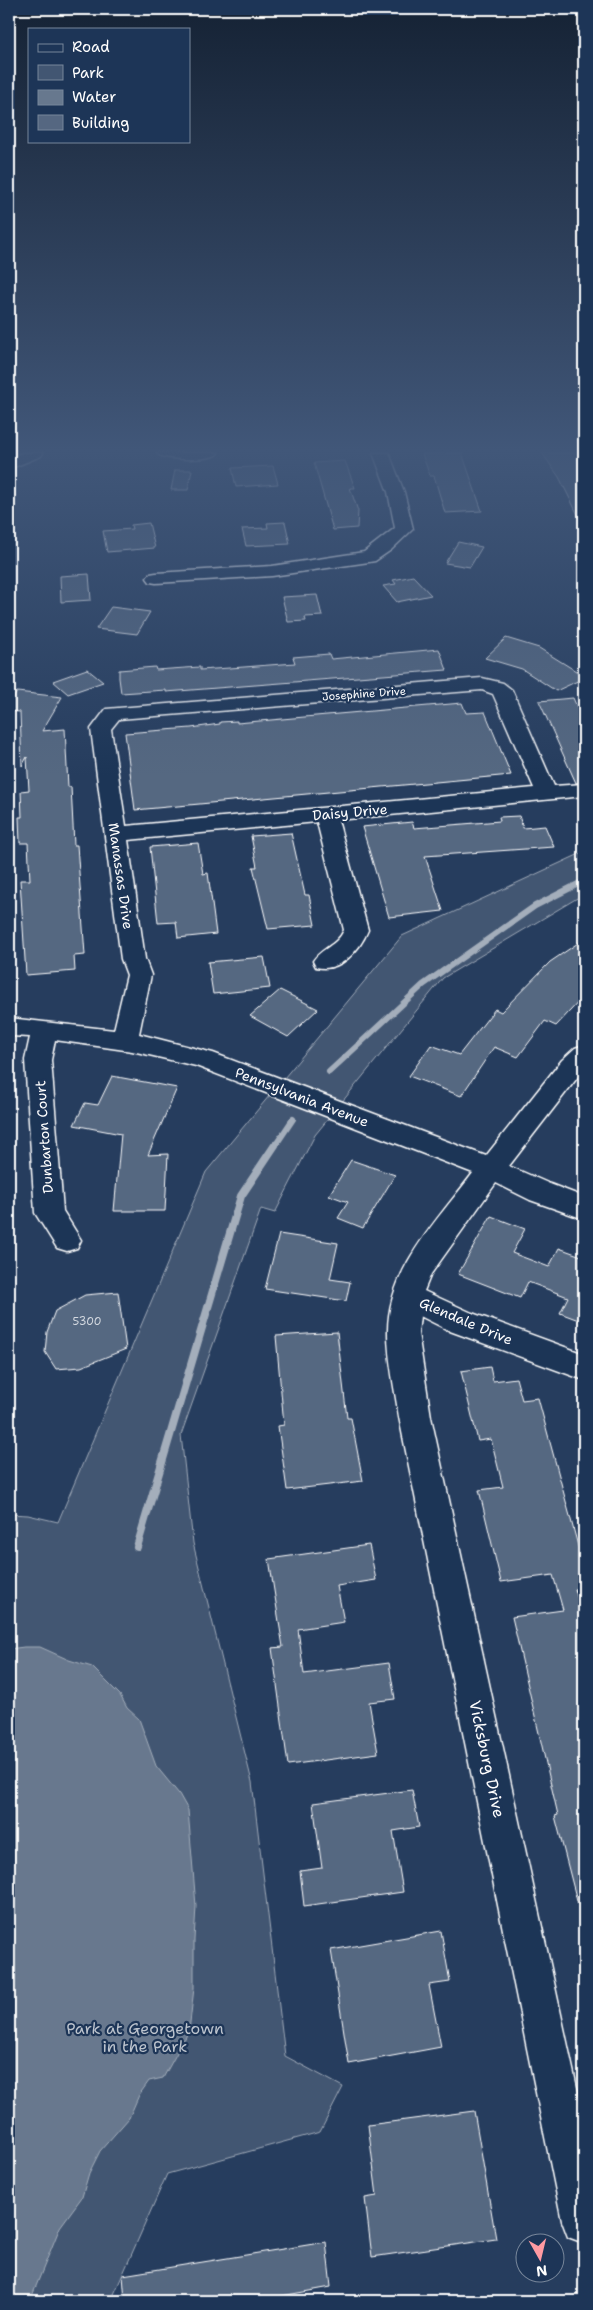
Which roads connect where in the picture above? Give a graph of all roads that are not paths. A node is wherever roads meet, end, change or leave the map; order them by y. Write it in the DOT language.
graph roads {
  1 [pos="350,561"];
  2 [pos="156,578"];
  3 [pos="113,713"];
  4 [pos="584,790"];
  5 [pos="547,794"];
  6 [pos="326,814"];
  7 [pos="115,834"];
  8 [pos="325,961"];
  9 [pos="9,1027"];
  10 [pos="44,1030"];
  11 [pos="125,1040"];
  12 [pos="580,1064"];
  13 [pos="491,1169"];
  14 [pos="584,1208"];
  15 [pos="66,1240"];
  16 [pos="408,1296"];
  17 [pos="584,1367"];
  18 [pos="574,2118"];
  19 [pos="584,2221"];
  1 -- 2 [label="street"];
  3 -- 5 [label="street, Josephine Drive"];
  3 -- 7 [label="street, Manassas Drive"];
  4 -- 5 [label="street, Daisy Drive"];
  5 -- 6 [label="street, Daisy Drive"];
  6 -- 7 [label="street, Daisy Drive"];
  6 -- 8 [label="street"];
  7 -- 11 [label="street, Manassas Drive"];
  9 -- 10 [label="street, Pennsylvania Avenue"];
  10 -- 11 [label="street, Pennsylvania Avenue"];
  10 -- 15 [label="street, Dunbarton Court"];
  11 -- 13 [label="street, Pennsylvania Avenue"];
  12 -- 13 [label="street"];
  13 -- 14 [label="street, Pennsylvania Avenue"];
  13 -- 16 [label="street, Glendale Drive"];
  16 -- 17 [label="street, Glendale Drive"];
  16 -- 18 [label="street, Vicksburg Drive"];
  18 -- 19 [label="street, Vicksburg Drive"];
}
